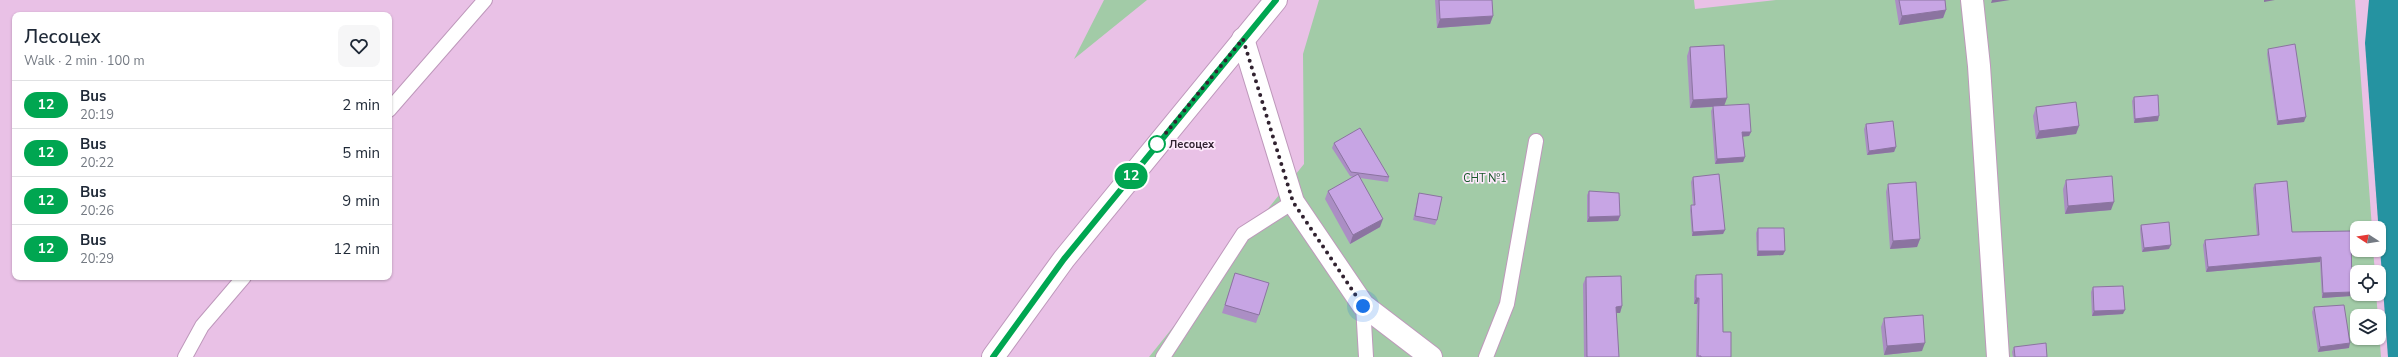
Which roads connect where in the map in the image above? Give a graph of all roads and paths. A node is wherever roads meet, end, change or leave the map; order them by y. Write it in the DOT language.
graph roads {
  1 [pos="485,0"];
  2 [pos="1276,0"];
  3 [pos="1972,0"];
  4 [pos="1243,39"];
  5 [pos="392,107"];
  6 [pos="1536,141"];
  7 [pos="1293,202"];
  8 [pos="241,280"];
  9 [pos="1363,306"];
  10 [pos="185,357"];
  11 [pos="993,357"];
  12 [pos="1163,357"];
  13 [pos="1366,357"];
  14 [pos="1431,357"];
  15 [pos="1486,357"];
  16 [pos="1998,357"];
  1 -- 5 [label="lane"];
  2 -- 4 [label="street"];
  3 -- 16 [label="street"];
  4 -- 7 [label="street"];
  4 -- 11 [label="street"];
  6 -- 15 [label="lane"];
  7 -- 9 [label="street"];
  7 -- 12 [label="lane"];
  8 -- 10 [label="lane"];
  9 -- 13 [label="lane"];
  9 -- 14 [label="street"];
}
